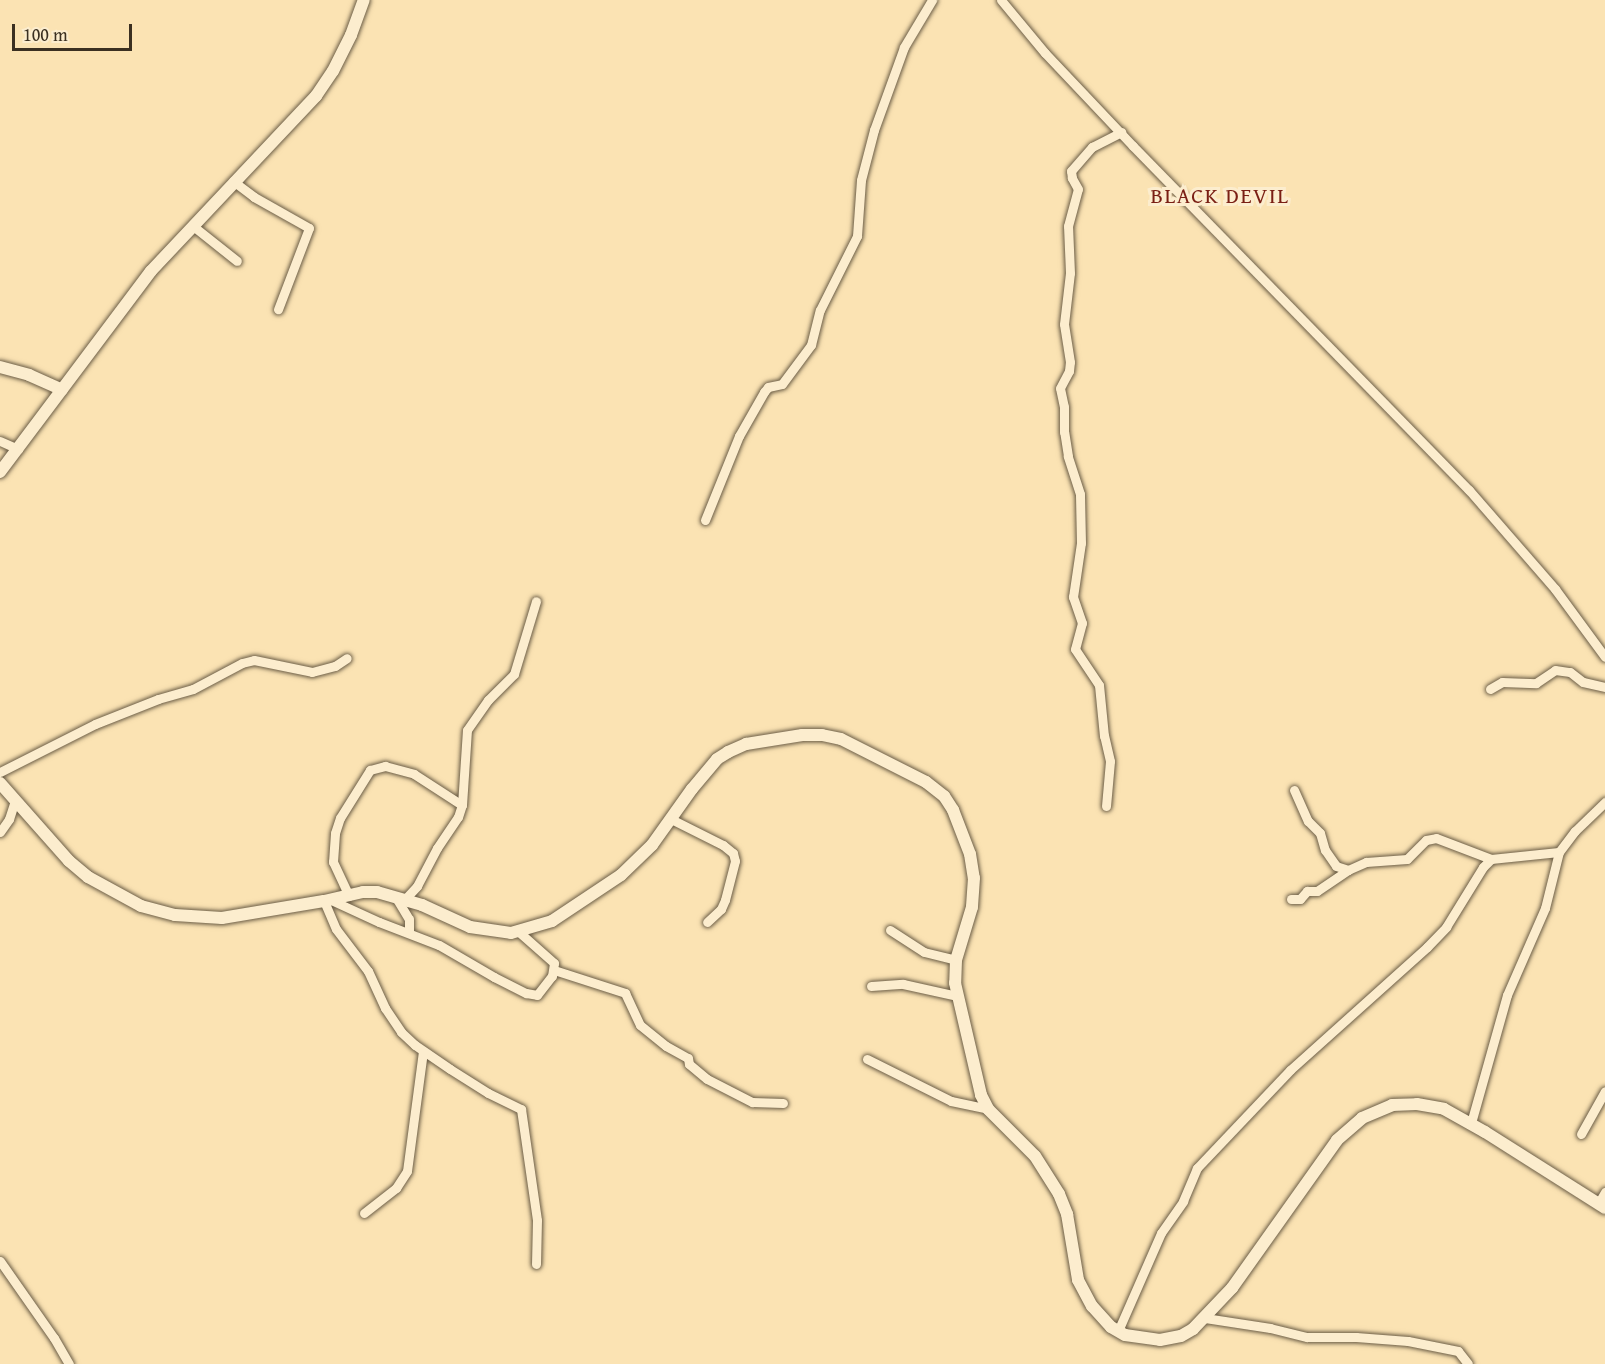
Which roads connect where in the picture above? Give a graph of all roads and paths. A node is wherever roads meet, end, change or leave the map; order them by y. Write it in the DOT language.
graph roads {
  1 [pos="364,0"];
  2 [pos="932,0"];
  3 [pos="1001,0"];
  4 [pos="1121,132"];
  5 [pos="233,181"];
  6 [pos="193,226"];
  7 [pos="237,261"];
  8 [pos="278,309"];
  9 [pos="0,367"];
  10 [pos="63,390"];
  11 [pos="0,441"];
  12 [pos="18,449"];
  13 [pos="0,472"];
  14 [pos="705,520"];
  15 [pos="536,601"];
  16 [pos="1605,657"];
  17 [pos="347,658"];
  18 [pos="1605,687"];
  19 [pos="1490,689"];
  20 [pos="0,772"];
  21 [pos="0,783"];
  22 [pos="1294,790"];
  23 [pos="15,801"];
  24 [pos="1605,802"];
  25 [pos="462,805"];
  26 [pos="1106,806"];
  27 [pos="670,819"];
  28 [pos="0,832"];
  29 [pos="1559,852"];
  30 [pos="1491,859"];
  31 [pos="1348,870"];
  32 [pos="349,896"];
  33 [pos="400,898"];
  34 [pos="1292,898"];
  35 [pos="328,901"];
  36 [pos="707,922"];
  37 [pos="890,930"];
  38 [pos="519,932"];
  39 [pos="409,933"];
  40 [pos="956,960"];
  41 [pos="554,970"];
  42 [pos="871,986"];
  43 [pos="957,996"];
  44 [pos="423,1051"];
  45 [pos="867,1059"];
  46 [pos="1605,1091"];
  47 [pos="783,1103"];
  48 [pos="988,1109"];
  49 [pos="1471,1123"];
  50 [pos="1581,1134"];
  51 [pos="1605,1192"];
  52 [pos="1602,1206"];
  53 [pos="364,1214"];
  54 [pos="0,1262"];
  55 [pos="536,1264"];
  56 [pos="1205,1318"];
  57 [pos="1118,1331"];
  58 [pos="69,1364"];
  59 [pos="1468,1364"];
  1 -- 5 [label="main road"];
  2 -- 14 [label="street"];
  3 -- 4 [label="street"];
  4 -- 16 [label="street"];
  4 -- 26 [label="street"];
  5 -- 6 [label="main road"];
  5 -- 8 [label="street"];
  6 -- 7 [label="street"];
  6 -- 10 [label="main road"];
  9 -- 10 [label="main road"];
  10 -- 12 [label="main road"];
  11 -- 12 [label="street"];
  12 -- 13 [label="main road"];
  15 -- 25 [label="street"];
  17 -- 20 [label="street"];
  18 -- 19 [label="street"];
  21 -- 23 [label="main road"];
  22 -- 31 [label="street"];
  23 -- 28 [label="street"];
  23 -- 35 [label="main road"];
  24 -- 29 [label="street"];
  25 -- 32 [label="street"];
  25 -- 33 [label="street"];
  27 -- 36 [label="street"];
  27 -- 38 [label="main road"];
  27 -- 40 [label="main road"];
  29 -- 30 [label="street"];
  29 -- 49 [label="street"];
  30 -- 31 [label="street"];
  30 -- 57 [label="street"];
  31 -- 34 [label="street"];
  32 -- 33 [label="main road"];
  32 -- 35 [label="main road"];
  33 -- 38 [label="main road"];
  33 -- 39 [label="street"];
  35 -- 39 [label="street"];
  35 -- 44 [label="street"];
  37 -- 40 [label="street"];
  38 -- 41 [label="street"];
  39 -- 41 [label="street"];
  40 -- 43 [label="main road"];
  41 -- 47 [label="street"];
  42 -- 43 [label="street"];
  43 -- 48 [label="main road"];
  44 -- 53 [label="street"];
  44 -- 55 [label="street"];
  45 -- 48 [label="street"];
  46 -- 50 [label="street"];
  48 -- 57 [label="main road"];
  49 -- 52 [label="main road"];
  49 -- 56 [label="main road"];
  51 -- 52 [label="street"];
  54 -- 58 [label="street"];
  56 -- 57 [label="main road"];
  56 -- 59 [label="street"];
}
